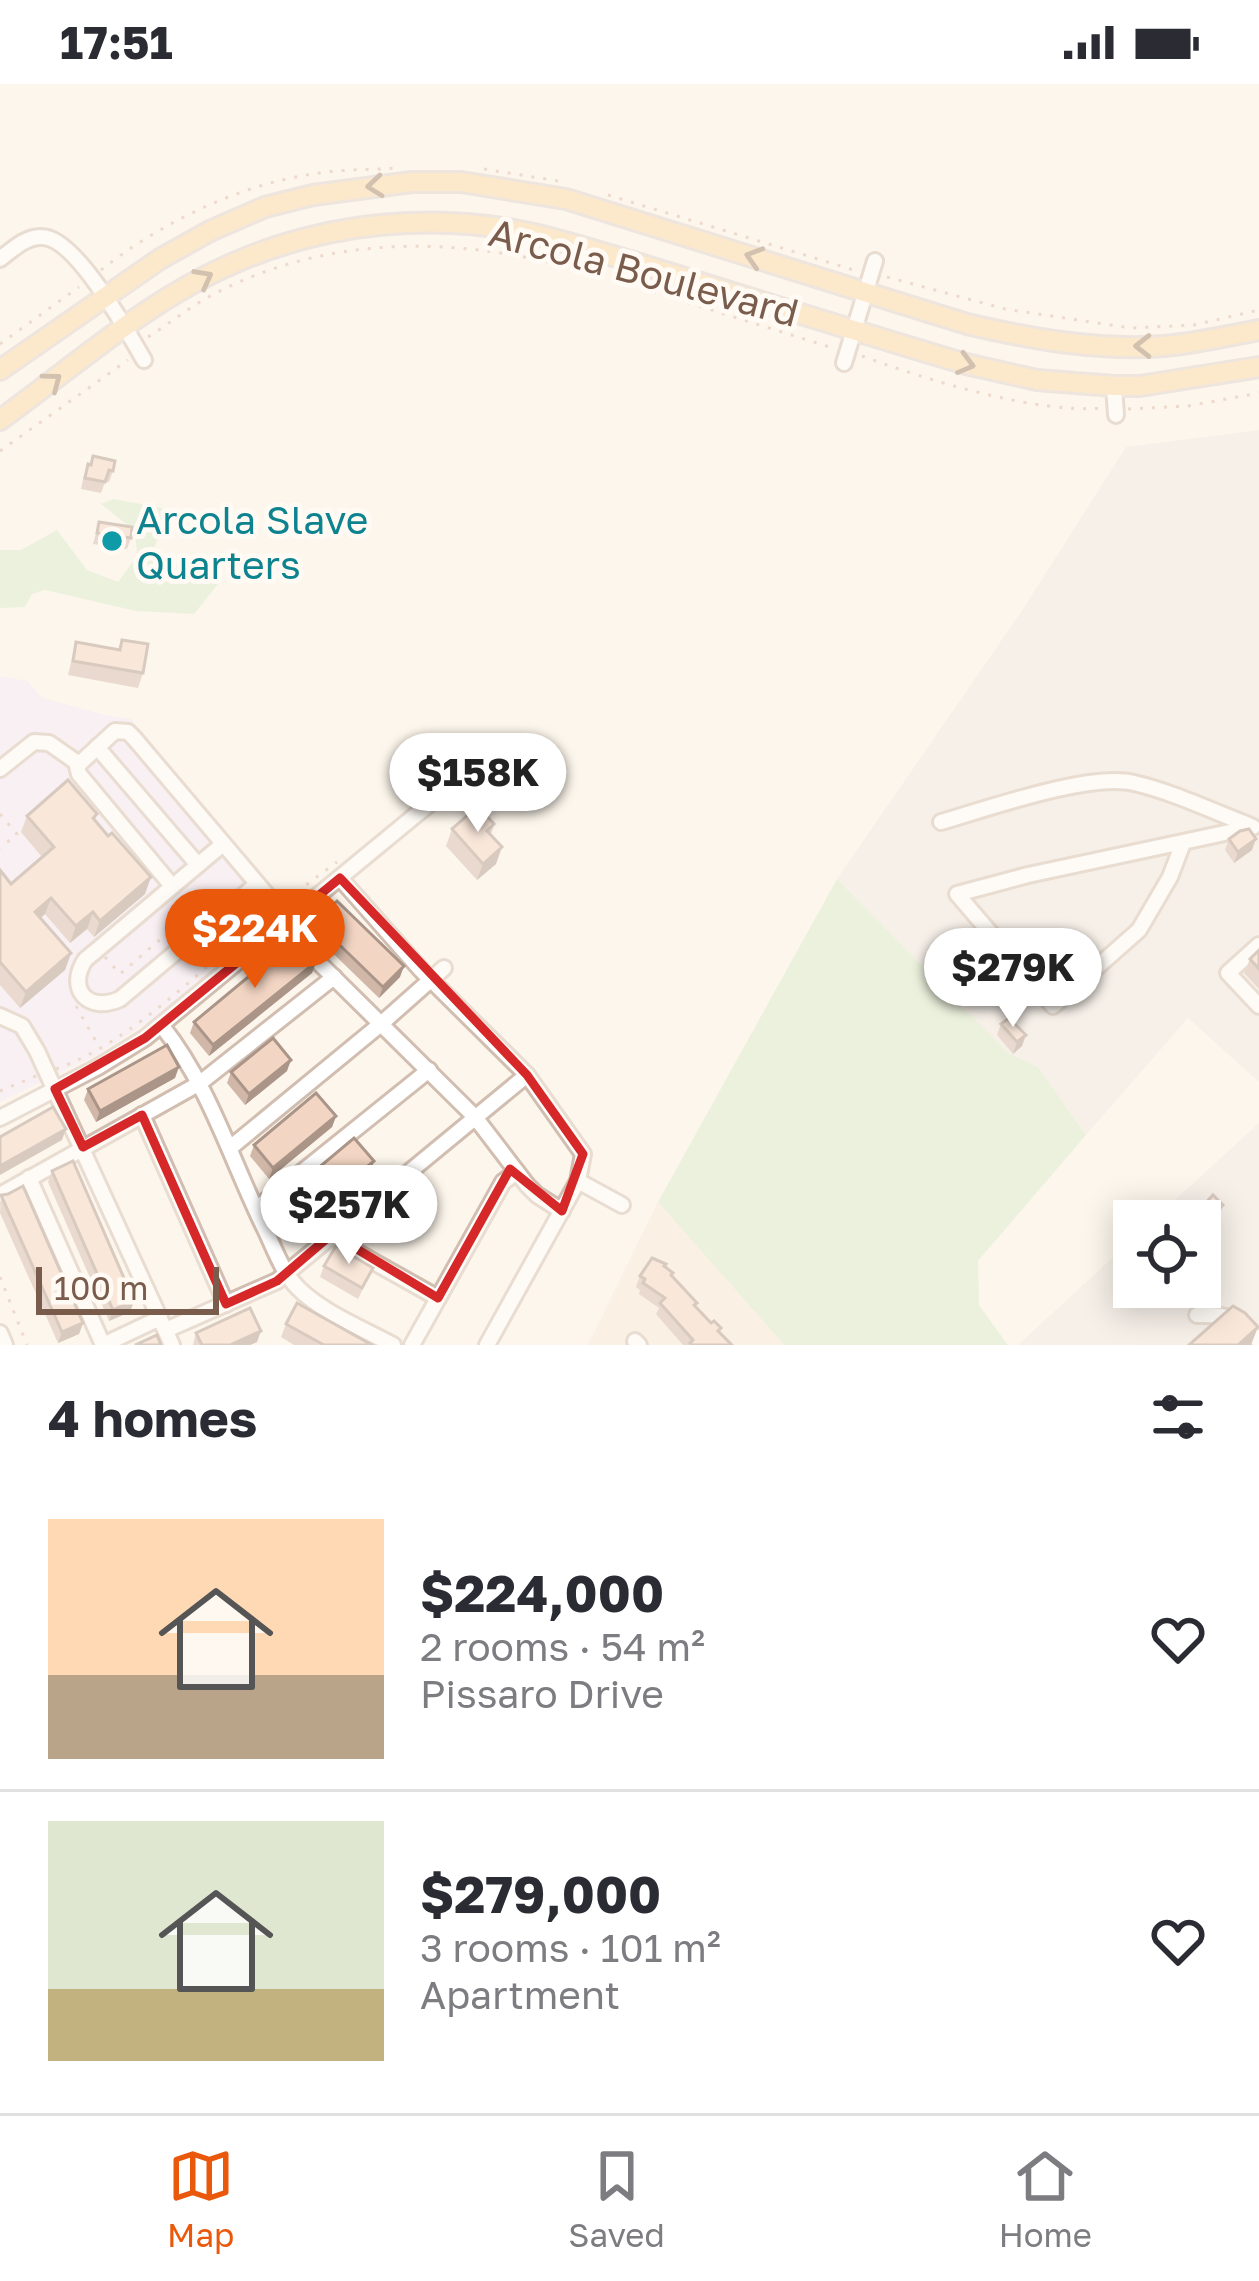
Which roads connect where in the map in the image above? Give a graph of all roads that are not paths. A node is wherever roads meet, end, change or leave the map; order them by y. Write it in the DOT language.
graph roads {
  1 [pos="0,259"];
  2 [pos="875,261"];
  3 [pos="866,292"];
  4 [pos="104,297"];
  5 [pos="123,328"];
  6 [pos="1259,329"];
  7 [pos="854,330"];
  8 [pos="136,359"];
  9 [pos="844,363"];
  10 [pos="1259,367"];
  11 [pos="0,370"];
  12 [pos="1114,386"];
  13 [pos="1115,410"];
  14 [pos="0,420"];
  15 [pos="97,747"];
  16 [pos="79,764"];
  17 [pos="473,767"];
  18 [pos="0,769"];
  19 [pos="941,822"];
  20 [pos="1256,829"];
  21 [pos="1183,843"];
  22 [pos="223,844"];
  23 [pos="197,866"];
  24 [pos="340,878"];
  25 [pos="257,884"];
  26 [pos="172,886"];
  27 [pos="288,920"];
  28 [pos="1259,945"];
  29 [pos="302,946"];
  30 [pos="444,968"];
  31 [pos="334,977"];
  32 [pos="430,980"];
  33 [pos="1259,1006"];
  34 [pos="0,1016"];
  35 [pos="382,1023"];
  36 [pos="162,1026"];
  37 [pos="429,1070"];
  38 [pos="527,1075"];
  39 [pos="200,1083"];
  40 [pos="55,1089"];
  41 [pos="142,1115"];
  42 [pos="475,1117"];
  43 [pos="0,1118"];
  44 [pos="83,1147"];
  45 [pos="230,1148"];
  46 [pos="517,1172"];
  47 [pos="29,1178"];
  48 [pos="578,1181"];
  49 [pos="0,1195"];
  50 [pos="622,1205"];
  51 [pos="256,1210"];
  52 [pos="562,1210"];
  53 [pos="332,1234"];
  54 [pos="286,1272"];
  55 [pos="438,1298"];
  56 [pos="226,1304"];
  57 [pos="1198,1315"];
  58 [pos="166,1331"];
  59 [pos="0,1333"];
  60 [pos="1259,1341"];
  61 [pos="5,1345"];
  62 [pos="103,1345"];
  63 [pos="393,1345"];
  64 [pos="412,1345"];
  65 [pos="487,1345"];
  1 -- 4 [label="street"];
  2 -- 3 [label="street"];
  3 -- 4 [label="main road, Arcola Boulevard, one-way"];
  6 -- 3 [label="main road, Arcola Boulevard, one-way"];
  3 -- 7 [label="street"];
  4 -- 5 [label="street"];
  4 -- 11 [label="main road, Arcola Boulevard"];
  5 -- 7 [label="main road, Arcola Boulevard, one-way"];
  5 -- 8 [label="street"];
  14 -- 5 [label="main road, Arcola Boulevard, one-way"];
  7 -- 9 [label="street"];
  7 -- 12 [label="main road, Arcola Boulevard, one-way"];
  10 -- 12 [label="main road, Arcola Boulevard"];
  12 -- 13 [label="street"];
  15 -- 16 [label="street"];
  15 -- 22 [label="street"];
  15 -- 23 [label="street"];
  16 -- 18 [label="street"];
  16 -- 26 [label="street"];
  17 -- 24 [label="street"];
  19 -- 20 [label="street"];
  20 -- 21 [label="street"];
  21 -- 21 [label="street"];
  22 -- 23 [label="street"];
  22 -- 25 [label="street"];
  23 -- 26 [label="street"];
  24 -- 27 [label="street"];
  24 -- 32 [label="street"];
  25 -- 26 [label="street"];
  25 -- 27 [label="street"];
  27 -- 36 [label="street"];
  28 -- 33 [label="street"];
  29 -- 31 [label="street"];
  30 -- 32 [label="street"];
  31 -- 35 [label="street"];
  31 -- 39 [label="street"];
  32 -- 35 [label="street"];
  32 -- 38 [label="street"];
  34 -- 40 [label="street"];
  35 -- 37 [label="street"];
  35 -- 45 [label="street"];
  36 -- 39 [label="street"];
  36 -- 40 [label="street"];
  37 -- 42 [label="street"];
  37 -- 51 [label="street"];
  38 -- 42 [label="street"];
  38 -- 48 [label="street"];
  39 -- 41 [label="street"];
  39 -- 45 [label="street"];
  40 -- 43 [label="street"];
  40 -- 44 [label="street"];
  41 -- 44 [label="street"];
  41 -- 56 [label="street"];
  42 -- 46 [label="street"];
  42 -- 53 [label="street"];
  44 -- 47 [label="street"];
  44 -- 58 [label="street"];
  45 -- 51 [label="street"];
  46 -- 52 [label="street"];
  46 -- 55 [label="street"];
  47 -- 49 [label="street"];
  47 -- 62 [label="street"];
  48 -- 50 [label="street"];
  48 -- 52 [label="street"];
  51 -- 54 [label="street"];
  52 -- 65 [label="street"];
  53 -- 54 [label="street"];
  53 -- 55 [label="street"];
  54 -- 56 [label="street"];
  54 -- 63 [label="street"];
  55 -- 64 [label="street"];
  56 -- 58 [label="street"];
  57 -- 60 [label="street"];
  58 -- 62 [label="street"];
  59 -- 61 [label="street"];
}
